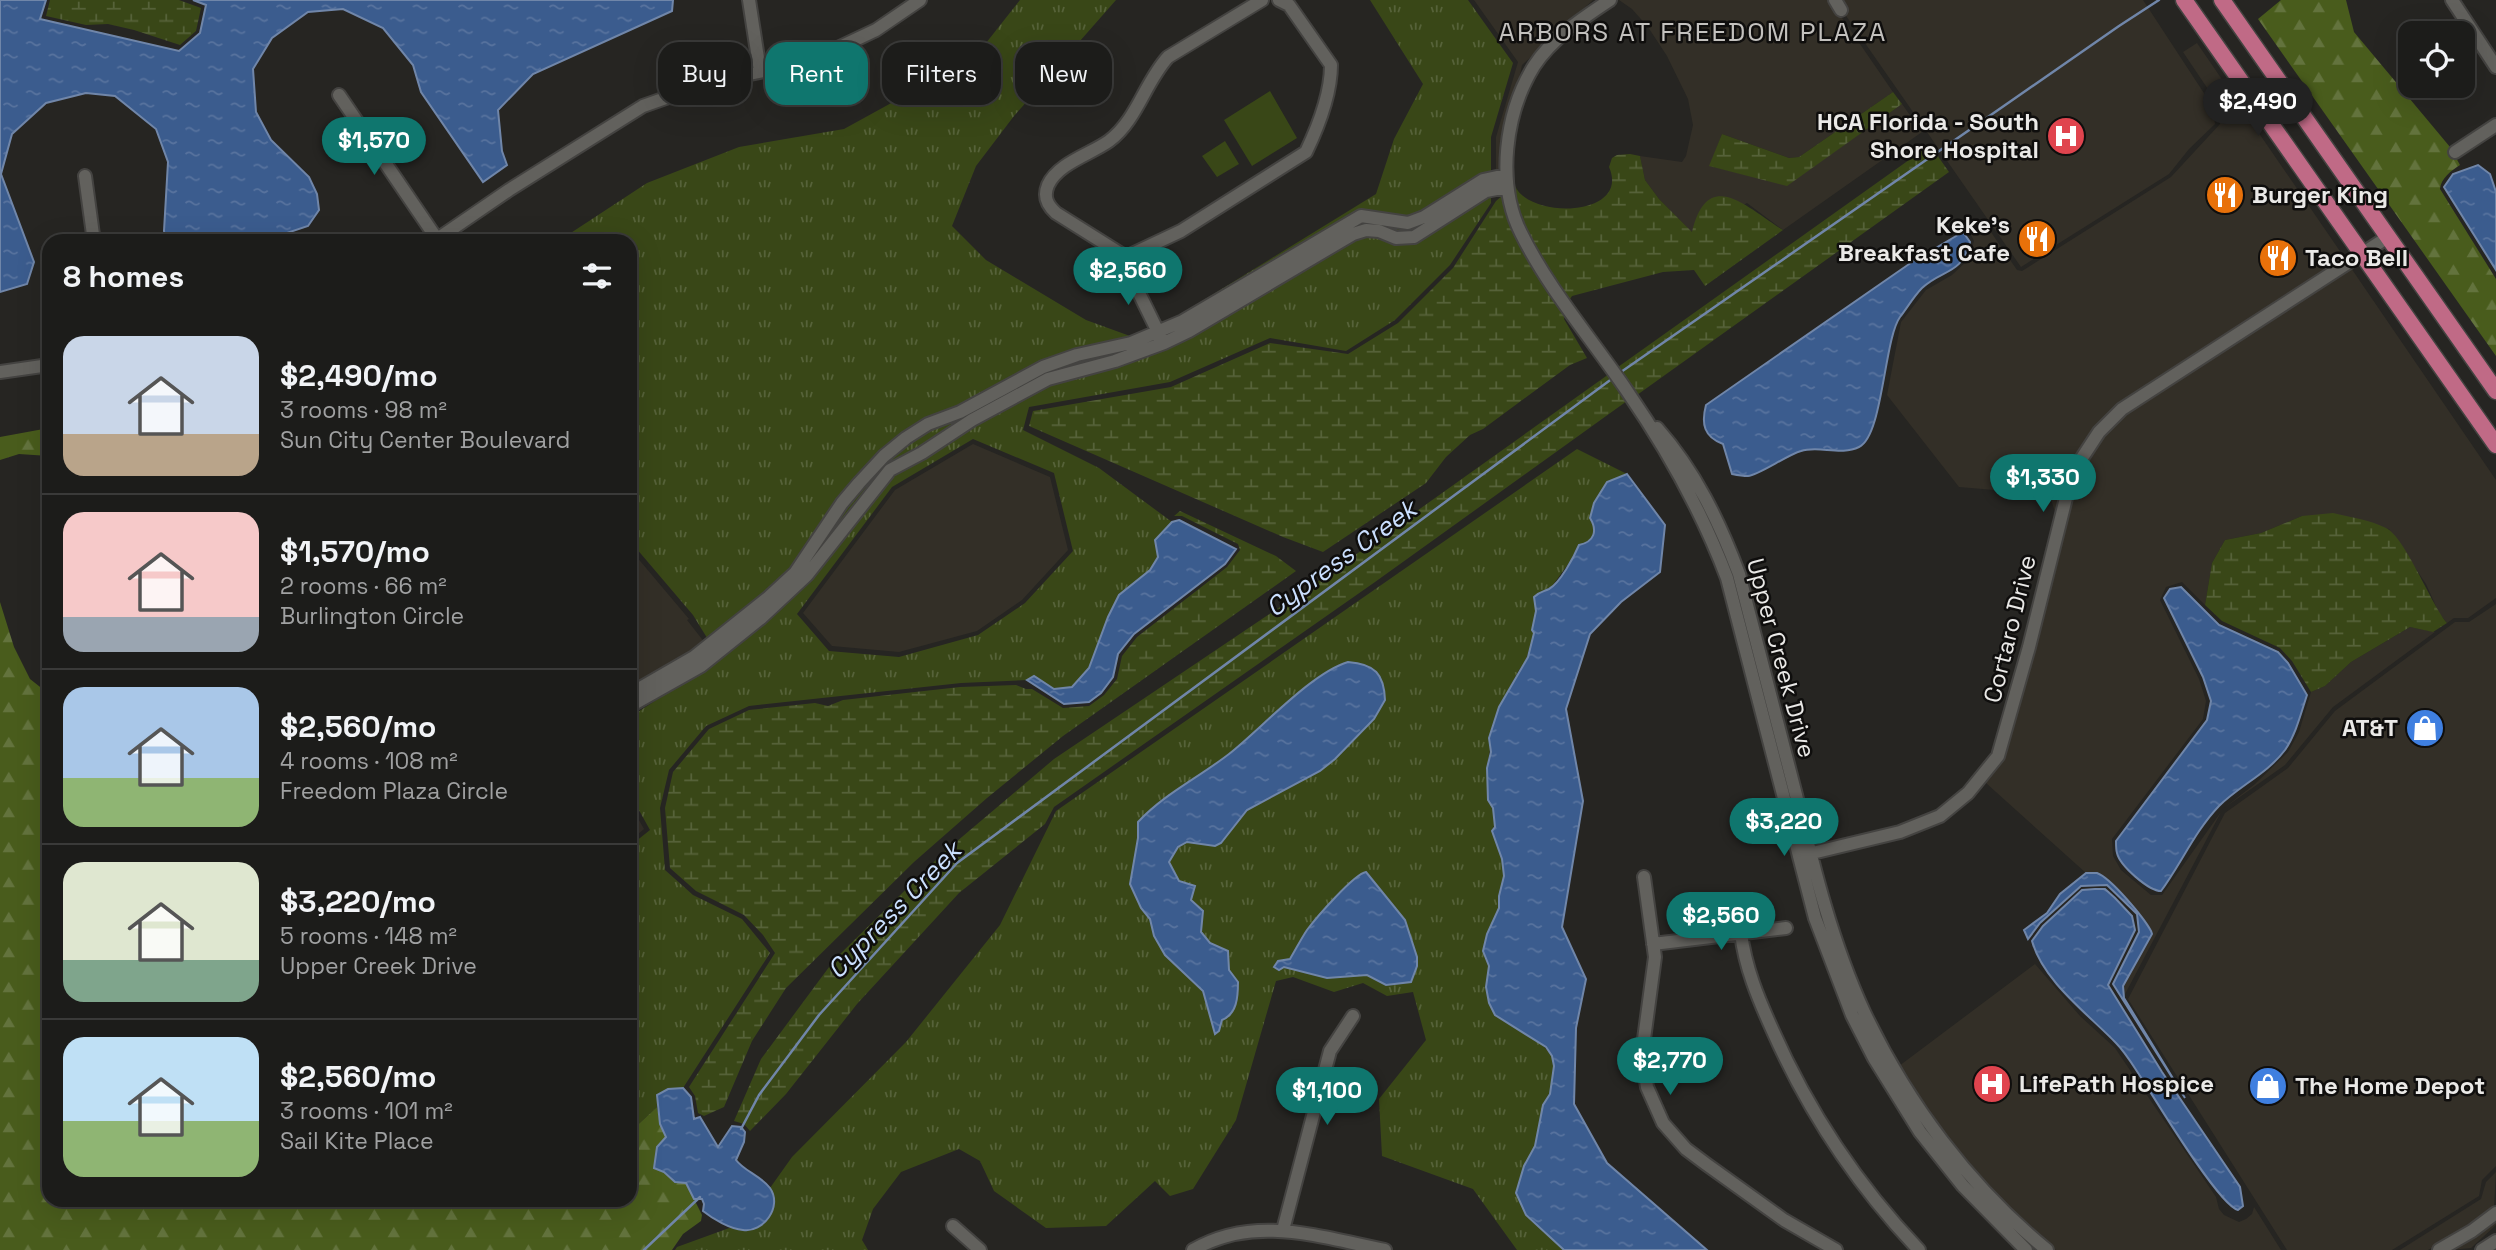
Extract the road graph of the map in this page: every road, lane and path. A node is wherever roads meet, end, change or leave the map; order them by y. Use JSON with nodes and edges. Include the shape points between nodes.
{"nodes":[{"id":1,"x":748,"y":0,"type":"edge"},
{"id":2,"x":920,"y":0,"type":"edge"},
{"id":3,"x":1262,"y":0,"type":"edge"},
{"id":4,"x":1279,"y":0,"type":"edge"},
{"id":5,"x":1609,"y":0,"type":"edge"},
{"id":6,"x":2184,"y":0,"type":"edge"},
{"id":7,"x":2222,"y":0,"type":"edge"},
{"id":8,"x":2452,"y":0,"type":"edge"},
{"id":9,"x":2496,"y":67,"type":"edge"},
{"id":10,"x":760,"y":71,"type":"junction"},
{"id":11,"x":339,"y":95,"type":"dead end"},
{"id":12,"x":2496,"y":125,"type":"edge"},
{"id":13,"x":2455,"y":152,"type":"dead end"},
{"id":14,"x":85,"y":176,"type":"dead end"},
{"id":15,"x":1507,"y":181,"type":"junction"},
{"id":16,"x":93,"y":234,"type":"edge"},
{"id":17,"x":431,"y":234,"type":"edge"},
{"id":18,"x":444,"y":234,"type":"edge"},
{"id":19,"x":2388,"y":237,"type":"junction"},
{"id":20,"x":2364,"y":254,"type":"junction"},
{"id":21,"x":1126,"y":257,"type":"junction"},
{"id":22,"x":1161,"y":337,"type":"junction"},
{"id":23,"x":42,"y":366,"type":"edge"},
{"id":24,"x":0,"y":372,"type":"edge"},
{"id":25,"x":2496,"y":391,"type":"edge"},
{"id":26,"x":2496,"y":444,"type":"edge"},
{"id":27,"x":637,"y":690,"type":"edge"},
{"id":28,"x":637,"y":702,"type":"edge"},
{"id":29,"x":1806,"y":855,"type":"junction"},
{"id":30,"x":1644,"y":877,"type":"dead end"},
{"id":31,"x":1786,"y":928,"type":"dead end"},
{"id":32,"x":1741,"y":933,"type":"junction"},
{"id":33,"x":1653,"y":944,"type":"junction"},
{"id":34,"x":1353,"y":1016,"type":"dead end"},
{"id":35,"x":2496,"y":1213,"type":"edge"},
{"id":36,"x":953,"y":1226,"type":"dead end"},
{"id":37,"x":1283,"y":1230,"type":"junction"},
{"id":38,"x":2496,"y":1241,"type":"edge"},
{"id":39,"x":980,"y":1250,"type":"edge"},
{"id":40,"x":1194,"y":1250,"type":"edge"},
{"id":41,"x":1385,"y":1250,"type":"edge"},
{"id":42,"x":1836,"y":1250,"type":"edge"},
{"id":43,"x":1919,"y":1250,"type":"edge"},
{"id":44,"x":2026,"y":1250,"type":"edge"},
{"id":45,"x":2047,"y":1250,"type":"edge"},
{"id":46,"x":2439,"y":1250,"type":"edge"},
{"id":47,"x":2482,"y":1250,"type":"edge"}],
"edges":[{"from":1,"to":10,"type":"street"},
{"from":2,"to":10,"type":"street","via":[[844,47]]},
{"from":3,"to":21,"type":"street","via":[[1168,57],[1110,140],[1049,182],[1045,194],[1056,213]]},
{"from":4,"to":21,"type":"street","via":[[1289,5],[1331,65],[1306,152],[1181,231]]},
{"from":5,"to":15,"type":"street","name":"Upper Creek Drive","via":[[1553,43],[1534,66],[1511,121]]},
{"from":6,"to":20,"type":"main road"},
{"from":7,"to":19,"type":"main road"},
{"from":8,"to":9,"type":"street"},
{"from":10,"to":18,"type":"street","via":[[711,82],[643,106]]},
{"from":11,"to":17,"type":"street"},
{"from":12,"to":13,"type":"street"},
{"from":14,"to":16,"type":"street"},
{"from":15,"to":22,"type":"street","via":[[1414,237],[1396,238],[1366,230],[1353,234],[1189,331]]},
{"from":15,"to":29,"type":"street","name":"Upper Creek Drive","via":[[1514,216],[1535,260],[1638,407],[1667,439],[1722,528],[1739,574]]},
{"from":19,"to":20,"type":"street","name":"Cortaro Drive"},
{"from":19,"to":25,"type":"main road"},
{"from":20,"to":26,"type":"main road"},
{"from":20,"to":29,"type":"street","name":"Cortaro Drive","via":[[2122,409],[2099,432],[2069,486],[1998,755],[1968,793],[1940,816],[1900,832]]},
{"from":21,"to":22,"type":"street"},
{"from":22,"to":27,"type":"street","via":[[1043,367],[906,438],[859,483],[795,572],[769,597],[694,657]]},
{"from":22,"to":28,"type":"street","via":[[1115,361],[1048,379],[890,470],[807,575],[761,618],[701,667]]},
{"from":23,"to":24,"type":"street"},
{"from":29,"to":44,"type":"street","name":"Upper Creek Drive","via":[[1815,918],[1874,1058],[1937,1155]]},
{"from":29,"to":45,"type":"street","name":"Upper Creek Drive","via":[[1846,968],[1887,1058],[1930,1125],[1972,1177]]},
{"from":30,"to":33,"type":"street"},
{"from":31,"to":32,"type":"street"},
{"from":32,"to":33,"type":"street"},
{"from":32,"to":43,"type":"street","via":[[1758,997],[1822,1127],[1888,1217]]},
{"from":33,"to":42,"type":"street","via":[[1642,1054],[1647,1087],[1663,1123],[1706,1164],[1784,1220]]},
{"from":34,"to":37,"type":"street","via":[[1330,1051]]},
{"from":35,"to":46,"type":"street"},
{"from":36,"to":39,"type":"street"},
{"from":37,"to":40,"type":"street","via":[[1238,1232]]},
{"from":37,"to":41,"type":"street"},
{"from":38,"to":47,"type":"street"}]}
